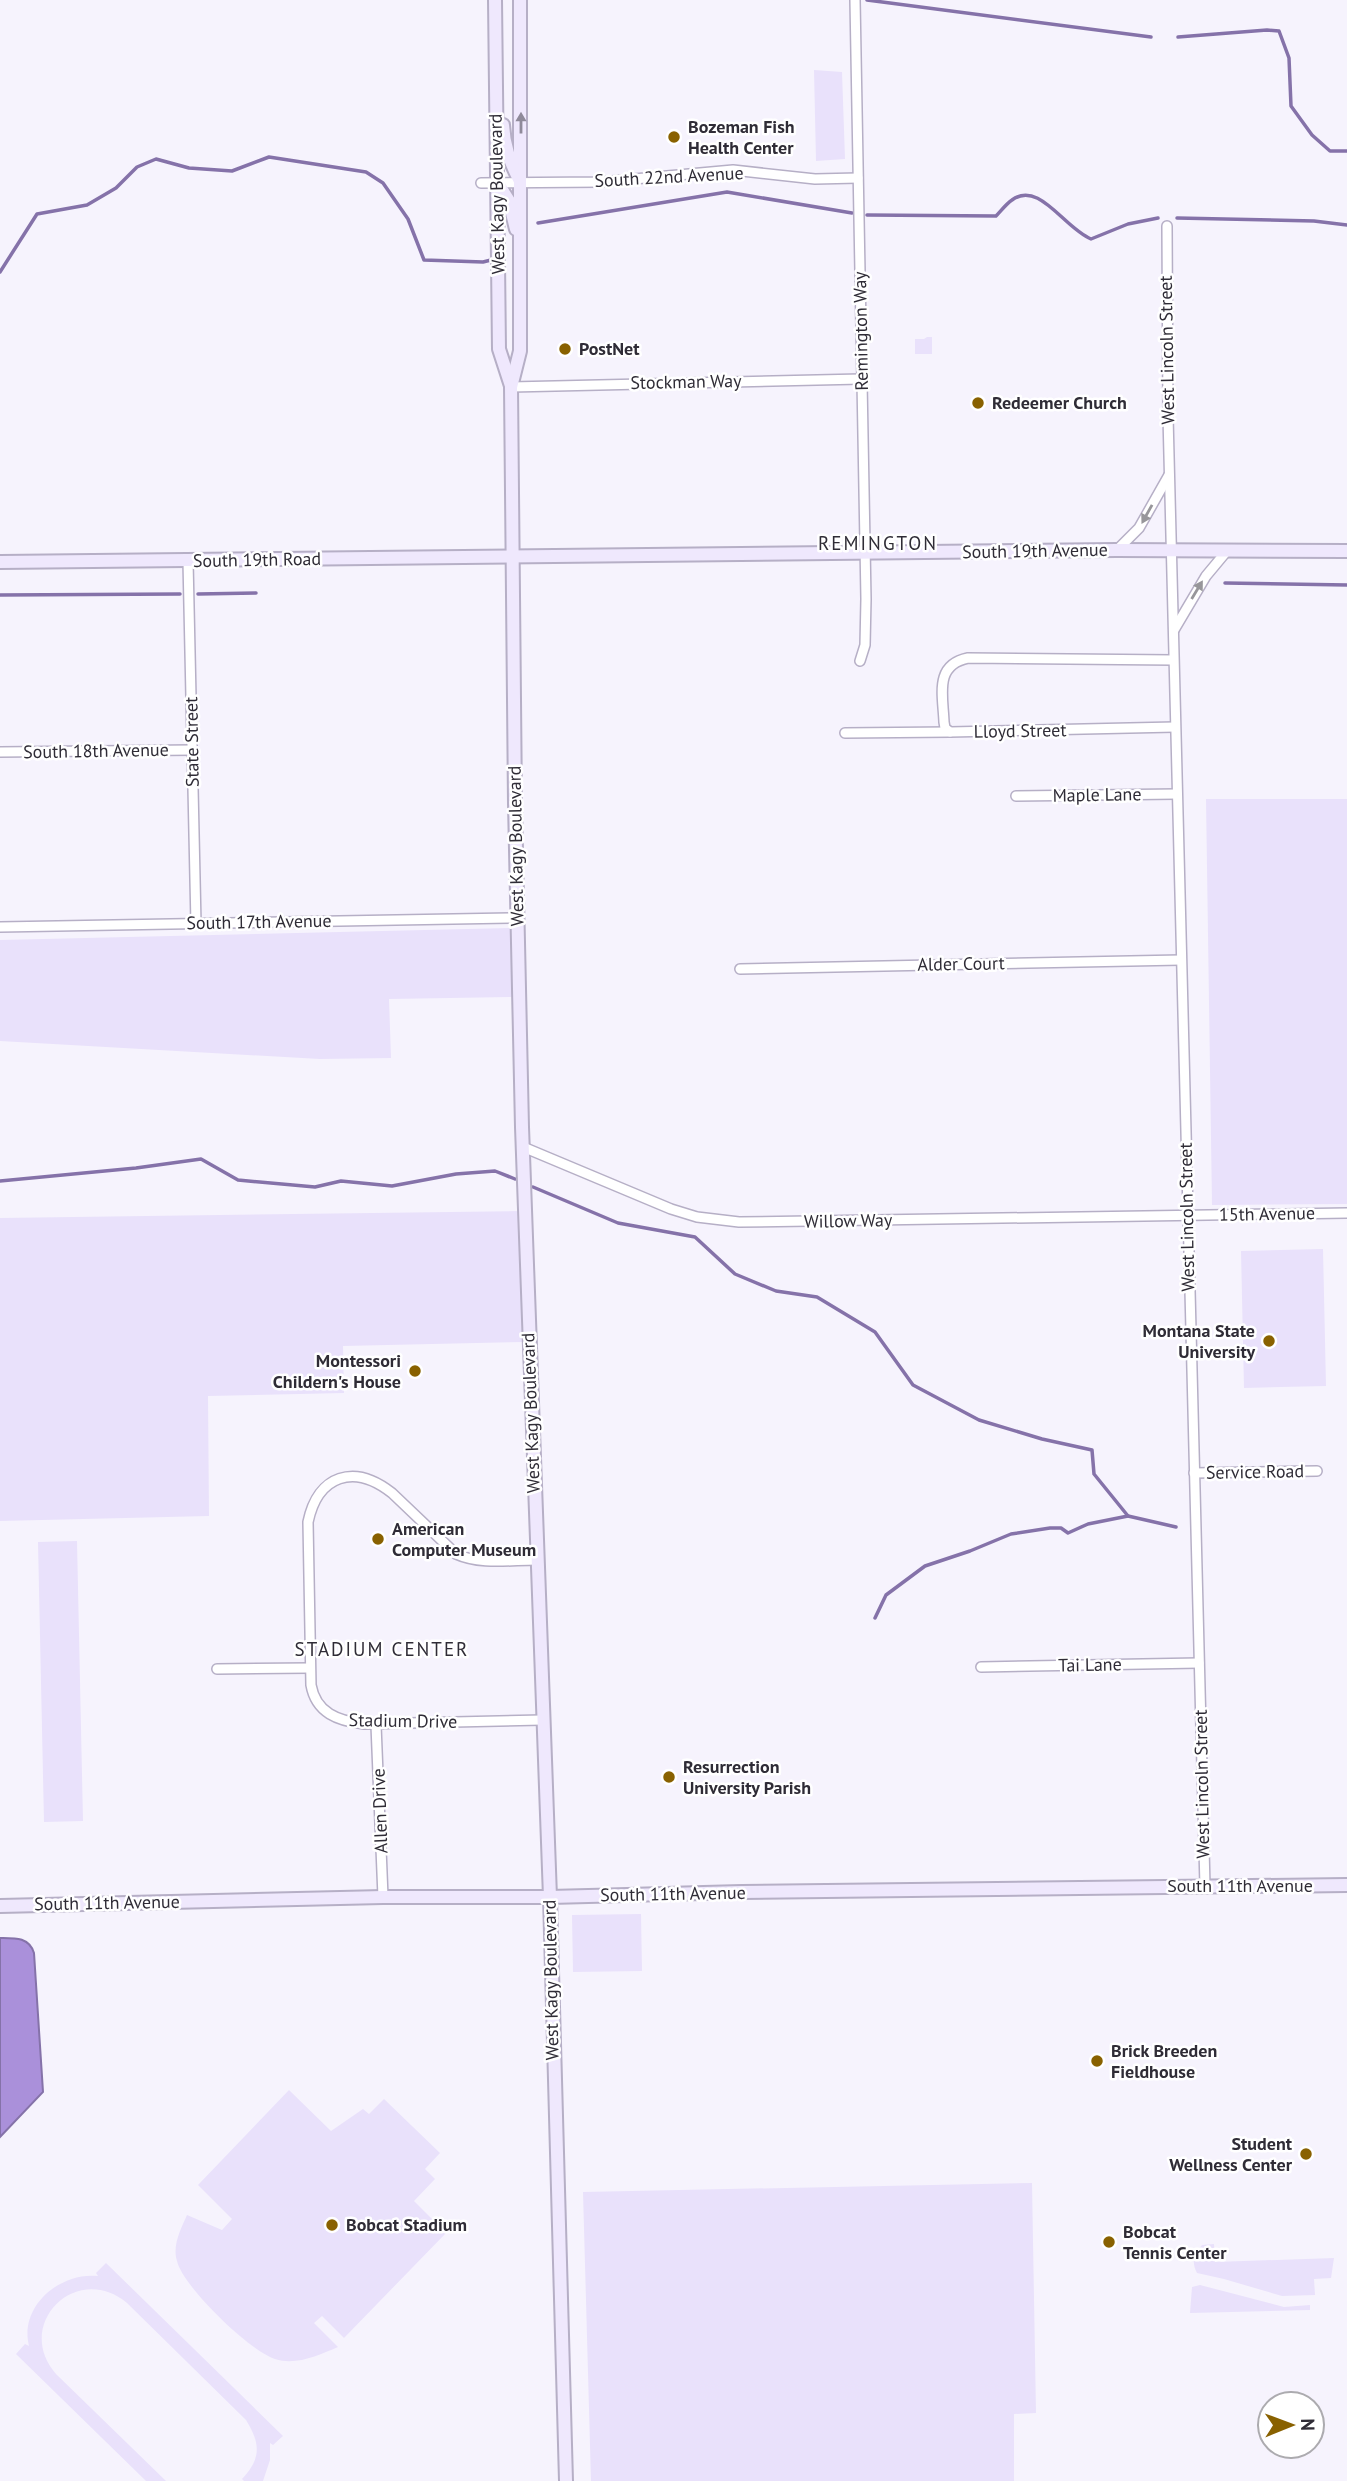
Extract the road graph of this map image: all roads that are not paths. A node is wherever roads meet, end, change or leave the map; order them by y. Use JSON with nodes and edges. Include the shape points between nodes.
{"nodes":[{"id":1,"x":495,"y":0,"type":"edge"},
{"id":2,"x":513,"y":0,"type":"edge"},
{"id":3,"x":520,"y":0,"type":"edge"},
{"id":4,"x":855,"y":0,"type":"edge"},
{"id":5,"x":495,"y":45,"type":"junction"},
{"id":6,"x":520,"y":75,"type":"junction"},
{"id":7,"x":858,"y":178,"type":"junction"},
{"id":8,"x":497,"y":182,"type":"junction"},
{"id":9,"x":481,"y":183,"type":"dead end"},
{"id":10,"x":521,"y":183,"type":"junction"},
{"id":11,"x":1167,"y":226,"type":"dead end"},
{"id":12,"x":521,"y":309,"type":"junction"},
{"id":13,"x":861,"y":379,"type":"junction"},
{"id":14,"x":511,"y":387,"type":"junction"},
{"id":15,"x":1170,"y":473,"type":"junction"},
{"id":16,"x":1117,"y":550,"type":"junction"},
{"id":17,"x":1171,"y":550,"type":"junction"},
{"id":18,"x":1347,"y":551,"type":"edge"},
{"id":19,"x":1226,"y":552,"type":"junction"},
{"id":20,"x":865,"y":553,"type":"junction"},
{"id":21,"x":513,"y":556,"type":"junction"},
{"id":22,"x":188,"y":561,"type":"junction"},
{"id":23,"x":0,"y":562,"type":"edge"},
{"id":24,"x":1173,"y":632,"type":"junction"},
{"id":25,"x":1173,"y":660,"type":"junction"},
{"id":26,"x":860,"y":661,"type":"dead end"},
{"id":27,"x":1175,"y":727,"type":"junction"},
{"id":28,"x":950,"y":732,"type":"junction"},
{"id":29,"x":845,"y":733,"type":"dead end"},
{"id":30,"x":192,"y":750,"type":"junction"},
{"id":31,"x":0,"y":752,"type":"edge"},
{"id":32,"x":1177,"y":794,"type":"junction"},
{"id":33,"x":1016,"y":796,"type":"dead end"},
{"id":34,"x":517,"y":918,"type":"junction"},
{"id":35,"x":197,"y":924,"type":"junction"},
{"id":36,"x":0,"y":927,"type":"edge"},
{"id":37,"x":1181,"y":960,"type":"junction"},
{"id":38,"x":740,"y":968,"type":"dead end"},
{"id":39,"x":523,"y":1147,"type":"junction"},
{"id":40,"x":1347,"y":1213,"type":"edge"},
{"id":41,"x":1188,"y":1215,"type":"junction"},
{"id":42,"x":1317,"y":1471,"type":"dead end"},
{"id":43,"x":1194,"y":1473,"type":"junction"},
{"id":44,"x":536,"y":1560,"type":"junction"},
{"id":45,"x":1199,"y":1663,"type":"junction"},
{"id":46,"x":981,"y":1667,"type":"dead end"},
{"id":47,"x":310,"y":1668,"type":"junction"},
{"id":48,"x":217,"y":1669,"type":"dead end"},
{"id":49,"x":542,"y":1720,"type":"junction"},
{"id":50,"x":376,"y":1724,"type":"junction"},
{"id":51,"x":1347,"y":1885,"type":"edge"},
{"id":52,"x":1205,"y":1887,"type":"junction"},
{"id":53,"x":383,"y":1897,"type":"junction"},
{"id":54,"x":550,"y":1897,"type":"junction"},
{"id":55,"x":0,"y":1906,"type":"edge"},
{"id":56,"x":566,"y":2481,"type":"edge"}],
"edges":[{"from":1,"to":5,"type":"main road","name":"West Kagy Boulevard"},
{"from":2,"to":6,"type":"main road"},
{"from":3,"to":6,"type":"main road","name":"West Kagy Boulevard"},
{"from":4,"to":7,"type":"street","name":"Remington Way"},
{"from":5,"to":8,"type":"main road","name":"West Kagy Boulevard"},
{"from":5,"to":10,"type":"main road","via":[[502,77],[503,137]]},
{"from":10,"to":6,"type":"main road","name":"West Kagy Boulevard","one_way":true},
{"from":7,"to":10,"type":"street","name":"South 22nd Avenue","via":[[733,170],[601,182]]},
{"from":7,"to":13,"type":"street","name":"Remington Way"},
{"from":8,"to":9,"type":"street","name":"South 22nd Avenue"},
{"from":8,"to":10,"type":"street","name":"South 22nd Avenue"},
{"from":8,"to":12,"type":"main road","via":[[509,201],[517,231]]},
{"from":8,"to":14,"type":"main road","name":"West Kagy Boulevard","via":[[499,349]]},
{"from":10,"to":12,"type":"main road","name":"West Kagy Boulevard"},
{"from":11,"to":15,"type":"street","name":"West Lincoln Street"},
{"from":12,"to":14,"type":"main road","name":"West Kagy Boulevard","via":[[520,351]]},
{"from":13,"to":14,"type":"street","name":"Stockman Way"},
{"from":13,"to":20,"type":"street","name":"Remington Way"},
{"from":14,"to":21,"type":"main road","name":"West Kagy Boulevard"},
{"from":15,"to":16,"type":"street","one_way":true,"via":[[1139,528]]},
{"from":15,"to":17,"type":"street","name":"West Lincoln Street"},
{"from":16,"to":17,"type":"main road","name":"South 19th Avenue"},
{"from":16,"to":20,"type":"main road","name":"South 19th Avenue"},
{"from":17,"to":19,"type":"main road","name":"South 19th Avenue"},
{"from":17,"to":24,"type":"street","name":"West Lincoln Street"},
{"from":18,"to":19,"type":"main road","name":"South 19th Avenue"},
{"from":24,"to":19,"type":"street","one_way":true},
{"from":20,"to":21,"type":"main road","name":"South 19th Avenue"},
{"from":20,"to":26,"type":"street","name":"Remington Way","via":[[865,645]]},
{"from":21,"to":22,"type":"main road","name":"South 19th Road"},
{"from":21,"to":34,"type":"main road","name":"West Kagy Boulevard"},
{"from":22,"to":23,"type":"main road","name":"South 19th Road"},
{"from":22,"to":30,"type":"street","name":"State Street"},
{"from":24,"to":25,"type":"street","name":"West Lincoln Street"},
{"from":25,"to":27,"type":"street","name":"West Lincoln Street"},
{"from":25,"to":28,"type":"street","name":"Lloyd Street","via":[[958,660],[942,682],[944,722]]},
{"from":27,"to":28,"type":"street","name":"Lloyd Street"},
{"from":27,"to":32,"type":"street","name":"West Lincoln Street"},
{"from":28,"to":29,"type":"street"},
{"from":30,"to":31,"type":"street","name":"South 18th Avenue"},
{"from":30,"to":35,"type":"street","name":"State Street"},
{"from":32,"to":33,"type":"street","name":"Maple Lane"},
{"from":32,"to":37,"type":"street","name":"West Lincoln Street"},
{"from":34,"to":35,"type":"street","name":"South 17th Avenue"},
{"from":34,"to":39,"type":"main road","name":"West Kagy Boulevard"},
{"from":35,"to":36,"type":"street","name":"South 17th Avenue"},
{"from":37,"to":38,"type":"street","name":"Alder Court"},
{"from":37,"to":41,"type":"street","name":"West Lincoln Street"},
{"from":39,"to":41,"type":"street","name":"Willow Way","via":[[671,1209],[716,1220]]},
{"from":39,"to":44,"type":"main road","name":"West Kagy Boulevard"},
{"from":40,"to":41,"type":"street","name":"15th Avenue"},
{"from":41,"to":43,"type":"street","name":"West Lincoln Street"},
{"from":42,"to":43,"type":"street","name":"Service Road"},
{"from":43,"to":45,"type":"street","name":"West Lincoln Street"},
{"from":44,"to":47,"type":"street","name":"Stadium Drive","via":[[467,1559],[447,1547],[383,1486],[363,1477],[340,1478],[314,1499],[308,1522]]},
{"from":44,"to":49,"type":"main road","name":"West Kagy Boulevard"},
{"from":45,"to":46,"type":"street","name":"Tai Lane"},
{"from":45,"to":52,"type":"street","name":"West Lincoln Street"},
{"from":47,"to":48,"type":"street"},
{"from":47,"to":50,"type":"street","name":"Stadium Drive","via":[[312,1692],[326,1712],[344,1722]]},
{"from":49,"to":50,"type":"street","name":"Stadium Drive"},
{"from":49,"to":54,"type":"main road","name":"West Kagy Boulevard"},
{"from":50,"to":53,"type":"street","name":"Allen Drive"},
{"from":51,"to":52,"type":"main road","name":"South 11th Avenue"},
{"from":52,"to":54,"type":"main road","name":"South 11th Avenue"},
{"from":53,"to":54,"type":"main road","name":"South 11th Avenue"},
{"from":53,"to":55,"type":"main road","name":"South 11th Avenue"},
{"from":54,"to":56,"type":"main road","name":"West Kagy Boulevard"}]}
